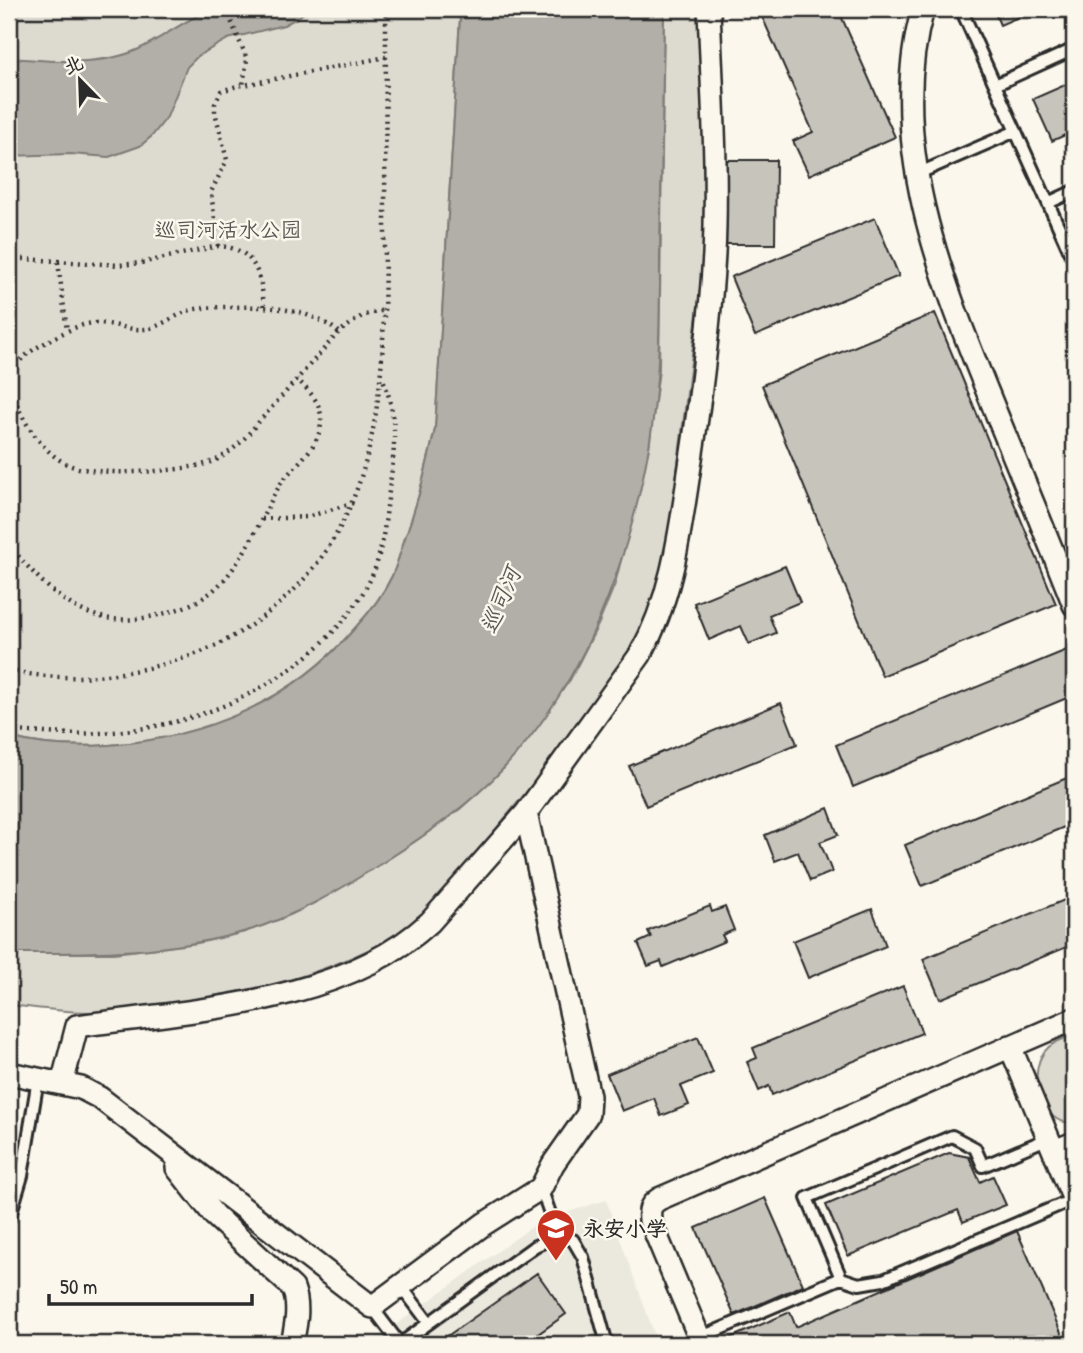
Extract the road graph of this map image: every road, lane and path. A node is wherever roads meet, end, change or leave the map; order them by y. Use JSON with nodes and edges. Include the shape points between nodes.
{"nodes":[{"id":1,"x":226,"y":9,"type":"edge"},
{"id":2,"x":386,"y":9,"type":"edge"},
{"id":3,"x":709,"y":9,"type":"edge"},
{"id":4,"x":923,"y":9,"type":"edge"},
{"id":5,"x":961,"y":9,"type":"edge"},
{"id":6,"x":1074,"y":50,"type":"edge"},
{"id":7,"x":386,"y":57,"type":"junction"},
{"id":8,"x":243,"y":85,"type":"junction"},
{"id":9,"x":995,"y":85,"type":"junction"},
{"id":10,"x":1016,"y":131,"type":"junction"},
{"id":11,"x":917,"y":174,"type":"junction"},
{"id":12,"x":1074,"y":191,"type":"edge"},
{"id":13,"x":1048,"y":203,"type":"junction"},
{"id":14,"x":218,"y":246,"type":"junction"},
{"id":15,"x":9,"y":258,"type":"edge"},
{"id":16,"x":1074,"y":261,"type":"edge"},
{"id":17,"x":58,"y":262,"type":"junction"},
{"id":18,"x":264,"y":306,"type":"junction"},
{"id":19,"x":384,"y":310,"type":"junction"},
{"id":20,"x":67,"y":331,"type":"junction"},
{"id":21,"x":339,"y":332,"type":"junction"},
{"id":22,"x":11,"y":371,"type":"edge"},
{"id":23,"x":381,"y":375,"type":"junction"},
{"id":24,"x":297,"y":379,"type":"junction"},
{"id":25,"x":11,"y":400,"type":"edge"},
{"id":26,"x":353,"y":503,"type":"junction"},
{"id":27,"x":262,"y":519,"type":"junction"},
{"id":28,"x":9,"y":545,"type":"edge"},
{"id":29,"x":1074,"y":605,"type":"edge"},
{"id":30,"x":9,"y":670,"type":"edge"},
{"id":31,"x":9,"y":730,"type":"edge"},
{"id":32,"x":526,"y":813,"type":"junction"},
{"id":33,"x":1074,"y":1019,"type":"edge"},
{"id":34,"x":1010,"y":1046,"type":"junction"},
{"id":35,"x":9,"y":1073,"type":"edge"},
{"id":36,"x":38,"y":1079,"type":"junction"},
{"id":37,"x":62,"y":1084,"type":"junction"},
{"id":38,"x":156,"y":1141,"type":"junction"},
{"id":39,"x":1074,"y":1143,"type":"edge"},
{"id":40,"x":1051,"y":1145,"type":"junction"},
{"id":41,"x":541,"y":1188,"type":"junction"},
{"id":42,"x":1074,"y":1200,"type":"edge"},
{"id":43,"x":9,"y":1219,"type":"edge"},
{"id":44,"x":558,"y":1236,"type":"junction"},
{"id":45,"x":841,"y":1278,"type":"junction"},
{"id":46,"x":401,"y":1286,"type":"junction"},
{"id":47,"x":372,"y":1307,"type":"junction"},
{"id":48,"x":429,"y":1323,"type":"junction"},
{"id":49,"x":701,"y":1341,"type":"edge"},
{"id":50,"x":292,"y":1344,"type":"edge"},
{"id":51,"x":400,"y":1344,"type":"edge"},
{"id":52,"x":607,"y":1344,"type":"edge"}],
"edges":[{"from":1,"to":8,"type":"path","via":[[247,59]]},
{"from":2,"to":7,"type":"path"},
{"from":3,"to":32,"type":"street","via":[[714,252],[705,363],[678,550],[660,615],[640,655]]},
{"from":4,"to":11,"type":"street","via":[[911,98]]},
{"from":5,"to":9,"type":"lane"},
{"from":6,"to":9,"type":"lane"},
{"from":7,"to":8,"type":"path"},
{"from":7,"to":19,"type":"path"},
{"from":8,"to":14,"type":"path","via":[[221,91],[215,104],[227,160],[211,192]]},
{"from":9,"to":10,"type":"lane"},
{"from":10,"to":11,"type":"lane"},
{"from":10,"to":13,"type":"lane"},
{"from":11,"to":29,"type":"street","via":[[957,317]]},
{"from":12,"to":13,"type":"lane"},
{"from":13,"to":16,"type":"lane"},
{"from":14,"to":17,"type":"path","via":[[119,265]]},
{"from":14,"to":18,"type":"path","via":[[235,248],[249,258],[260,277]]},
{"from":15,"to":17,"type":"path"},
{"from":17,"to":20,"type":"path"},
{"from":18,"to":20,"type":"path","via":[[193,310],[152,328],[94,323]]},
{"from":18,"to":21,"type":"path","via":[[303,312]]},
{"from":19,"to":21,"type":"path","via":[[362,316]]},
{"from":19,"to":23,"type":"path"},
{"from":20,"to":22,"type":"path","via":[[35,349]]},
{"from":21,"to":24,"type":"path"},
{"from":22,"to":25,"type":"path"},
{"from":23,"to":26,"type":"path","via":[[370,448]]},
{"from":23,"to":31,"type":"path","via":[[391,400],[395,433],[377,559],[354,607],[313,652],[260,689],[195,718],[119,732]]},
{"from":24,"to":25,"type":"path","via":[[228,454],[180,468],[88,471],[69,466],[45,449]]},
{"from":24,"to":27,"type":"path","via":[[320,408],[321,425]]},
{"from":26,"to":27,"type":"path","via":[[307,517]]},
{"from":26,"to":30,"type":"path","via":[[338,534],[286,599],[242,633],[218,645],[138,671],[81,677]]},
{"from":27,"to":28,"type":"path","via":[[238,561],[202,600],[179,610],[126,621],[78,610],[32,573]]},
{"from":32,"to":37,"type":"street","via":[[430,922],[397,949],[357,970],[289,992],[77,1026]]},
{"from":32,"to":41,"type":"street","via":[[590,1104]]},
{"from":33,"to":34,"type":"street"},
{"from":34,"to":40,"type":"street"},
{"from":34,"to":49,"type":"street","via":[[651,1204],[650,1220]]},
{"from":35,"to":36,"type":"street"},
{"from":36,"to":37,"type":"street"},
{"from":36,"to":43,"type":"lane","via":[[22,1176]]},
{"from":37,"to":38,"type":"street","via":[[100,1098]]},
{"from":38,"to":47,"type":"street"},
{"from":38,"to":50,"type":"street","via":[[214,1215],[293,1288],[297,1311]]},
{"from":39,"to":40,"type":"street"},
{"from":40,"to":42,"type":"street"},
{"from":40,"to":45,"type":"lane","via":[[983,1166],[975,1148],[952,1136],[807,1198]]},
{"from":41,"to":44,"type":"lane"},
{"from":41,"to":46,"type":"street"},
{"from":42,"to":45,"type":"lane","via":[[883,1280],[859,1283]]},
{"from":44,"to":48,"type":"lane","via":[[535,1246]]},
{"from":44,"to":52,"type":"lane","via":[[573,1240],[583,1256]]},
{"from":45,"to":49,"type":"lane"},
{"from":46,"to":47,"type":"street"},
{"from":46,"to":48,"type":"lane"},
{"from":47,"to":51,"type":"lane"},
{"from":48,"to":51,"type":"lane"}]}
